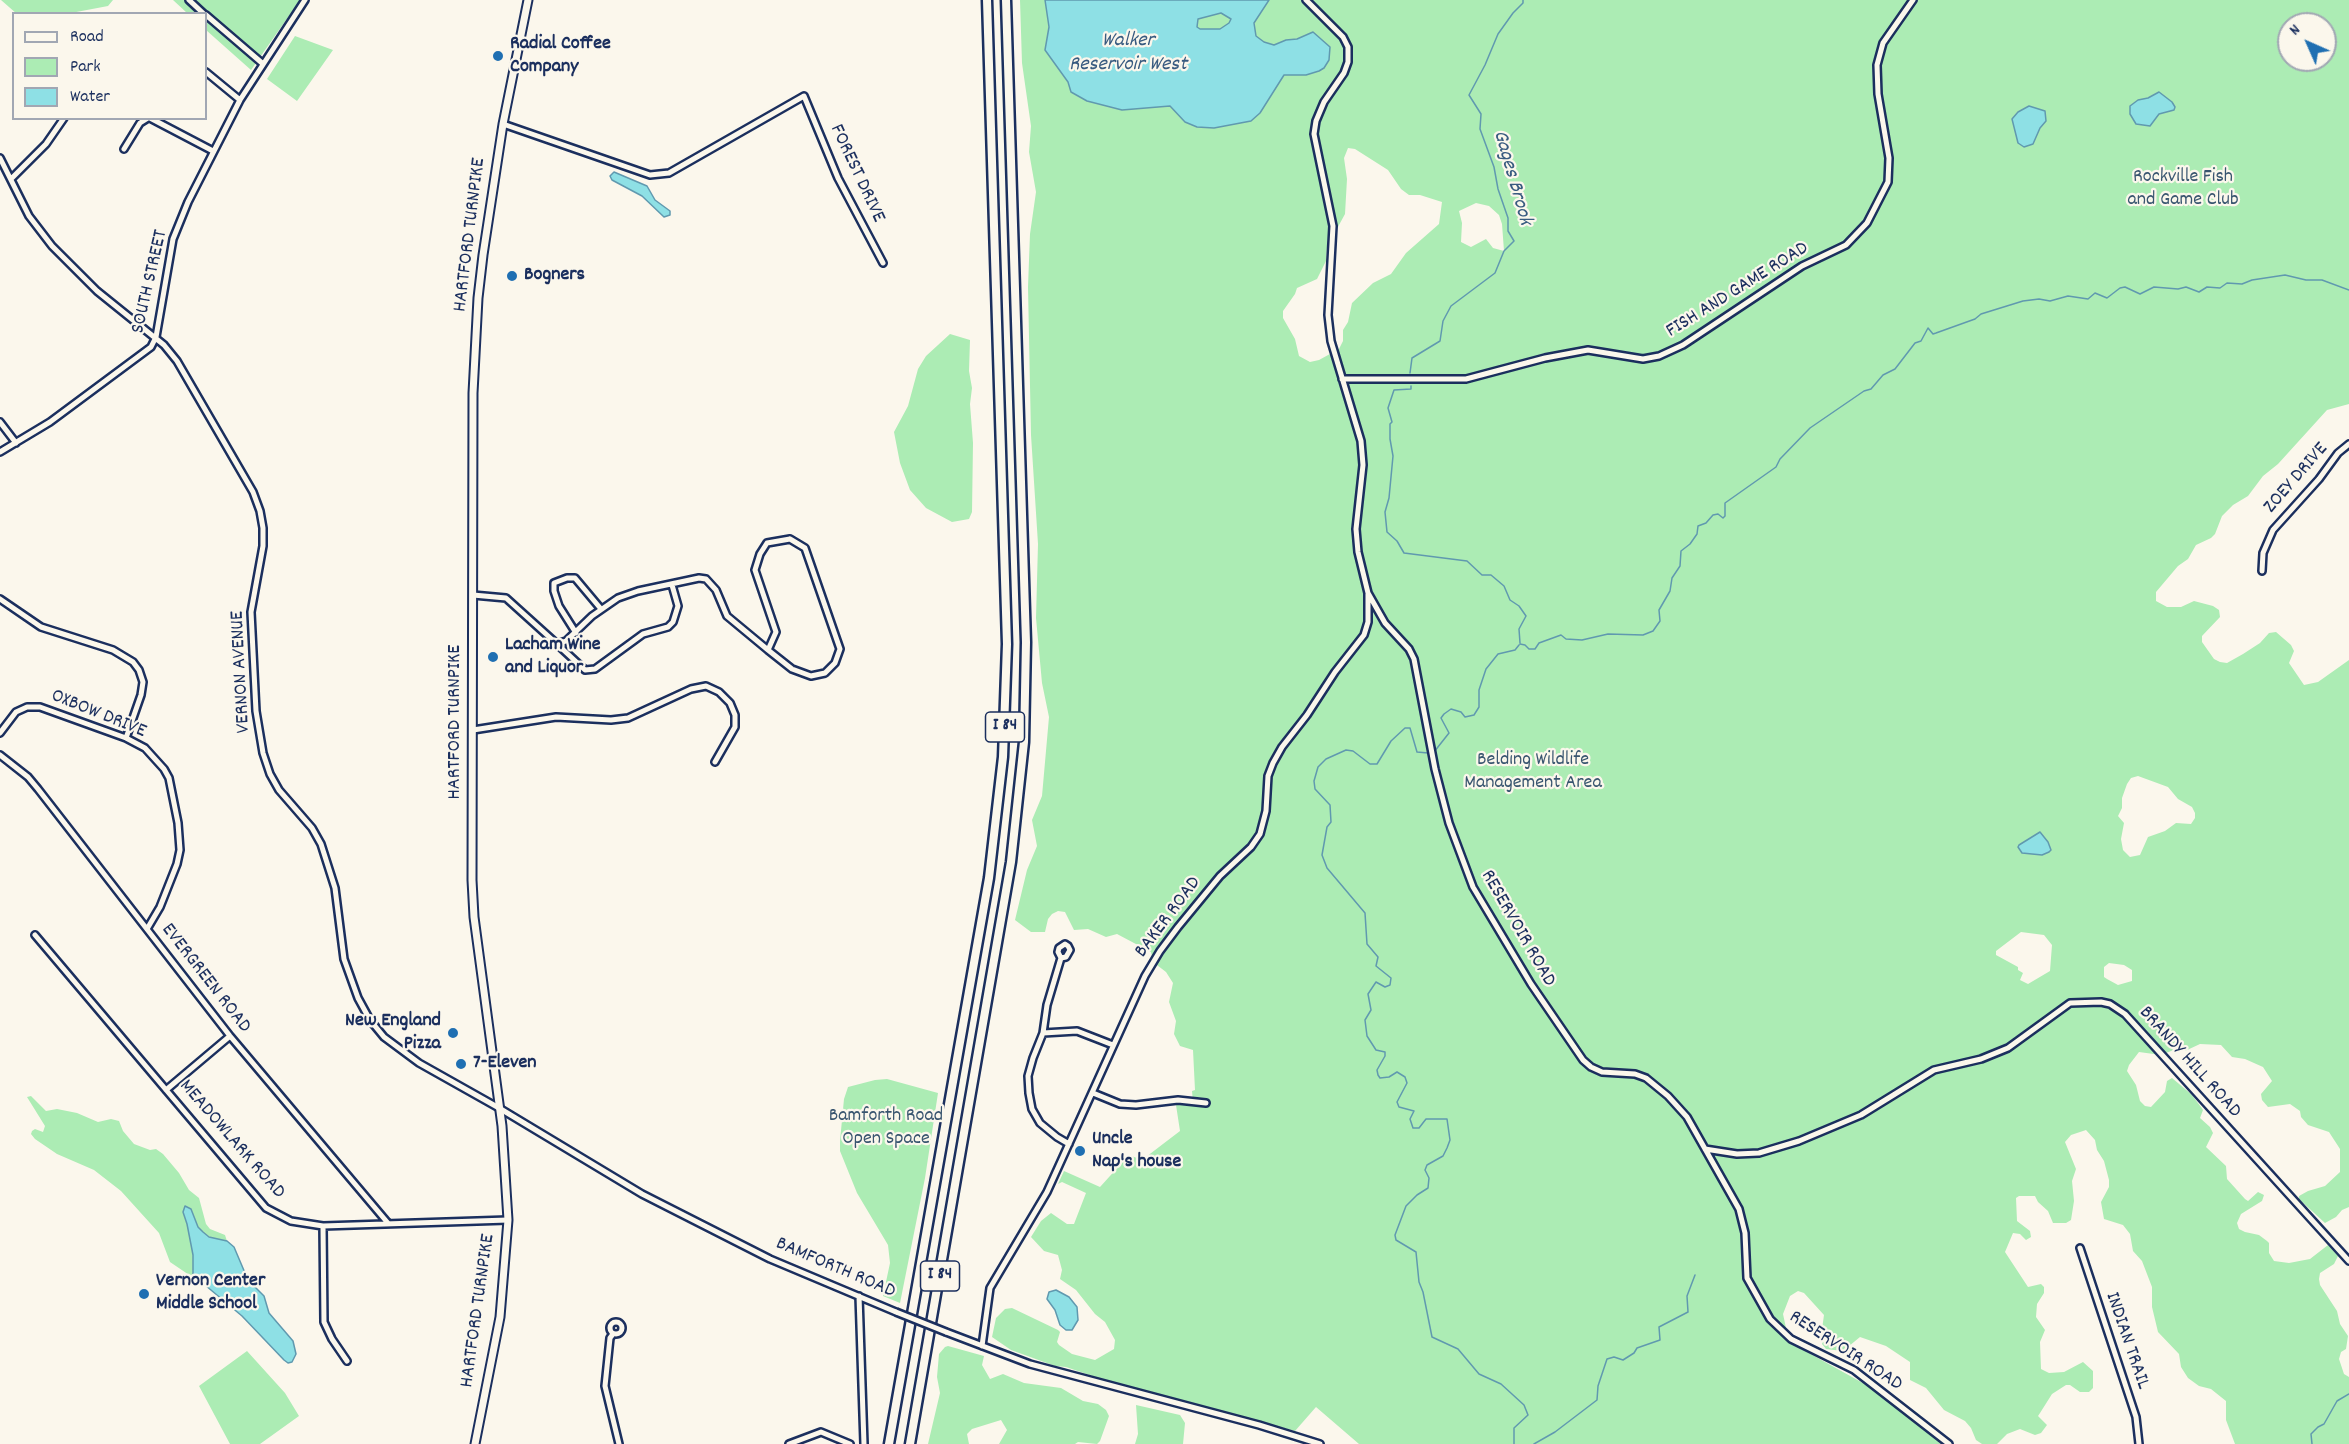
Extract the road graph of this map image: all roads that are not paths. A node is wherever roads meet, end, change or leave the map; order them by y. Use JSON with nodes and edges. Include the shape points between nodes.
{"nodes":[{"id":1,"x":189,"y":0,"type":"edge"},
{"id":2,"x":305,"y":0,"type":"edge"},
{"id":3,"x":528,"y":0,"type":"edge"},
{"id":4,"x":987,"y":0,"type":"edge"},
{"id":5,"x":1006,"y":0,"type":"edge"},
{"id":6,"x":1306,"y":0,"type":"edge"},
{"id":7,"x":1913,"y":0,"type":"edge"},
{"id":8,"x":203,"y":12,"type":"edge"},
{"id":9,"x":207,"y":16,"type":"edge"},
{"id":10,"x":262,"y":63,"type":"junction"},
{"id":11,"x":207,"y":73,"type":"edge"},
{"id":12,"x":240,"y":100,"type":"junction"},
{"id":13,"x":63,"y":120,"type":"edge"},
{"id":14,"x":145,"y":120,"type":"edge"},
{"id":15,"x":153,"y":120,"type":"edge"},
{"id":16,"x":503,"y":124,"type":"junction"},
{"id":17,"x":124,"y":149,"type":"dead end"},
{"id":18,"x":213,"y":151,"type":"junction"},
{"id":19,"x":0,"y":158,"type":"edge"},
{"id":20,"x":11,"y":179,"type":"junction"},
{"id":21,"x":883,"y":263,"type":"dead end"},
{"id":22,"x":156,"y":337,"type":"junction"},
{"id":23,"x":1342,"y":379,"type":"junction"},
{"id":24,"x":0,"y":422,"type":"edge"},
{"id":25,"x":16,"y":443,"type":"junction"},
{"id":26,"x":2349,"y":444,"type":"edge"},
{"id":27,"x":0,"y":452,"type":"edge"},
{"id":28,"x":2262,"y":571,"type":"dead end"},
{"id":29,"x":672,"y":585,"type":"junction"},
{"id":30,"x":1368,"y":593,"type":"junction"},
{"id":31,"x":473,"y":595,"type":"junction"},
{"id":32,"x":0,"y":599,"type":"edge"},
{"id":33,"x":601,"y":609,"type":"junction"},
{"id":34,"x":576,"y":633,"type":"junction"},
{"id":35,"x":557,"y":645,"type":"junction"},
{"id":36,"x":768,"y":650,"type":"junction"},
{"id":37,"x":473,"y":730,"type":"junction"},
{"id":38,"x":0,"y":733,"type":"edge"},
{"id":39,"x":126,"y":738,"type":"junction"},
{"id":40,"x":0,"y":755,"type":"edge"},
{"id":41,"x":715,"y":762,"type":"dead end"},
{"id":42,"x":147,"y":929,"type":"junction"},
{"id":43,"x":35,"y":935,"type":"dead end"},
{"id":44,"x":1061,"y":958,"type":"dead end"},
{"id":45,"x":1043,"y":1033,"type":"junction"},
{"id":46,"x":230,"y":1036,"type":"junction"},
{"id":47,"x":1113,"y":1045,"type":"junction"},
{"id":48,"x":166,"y":1090,"type":"junction"},
{"id":49,"x":1093,"y":1093,"type":"junction"},
{"id":50,"x":1206,"y":1103,"type":"dead end"},
{"id":51,"x":499,"y":1108,"type":"junction"},
{"id":52,"x":1069,"y":1144,"type":"junction"},
{"id":53,"x":1705,"y":1149,"type":"junction"},
{"id":54,"x":508,"y":1220,"type":"junction"},
{"id":55,"x":387,"y":1222,"type":"junction"},
{"id":56,"x":323,"y":1226,"type":"junction"},
{"id":57,"x":2080,"y":1248,"type":"dead end"},
{"id":58,"x":2349,"y":1261,"type":"edge"},
{"id":59,"x":859,"y":1296,"type":"junction"},
{"id":60,"x":613,"y":1334,"type":"dead end"},
{"id":61,"x":982,"y":1346,"type":"junction"},
{"id":62,"x":347,"y":1361,"type":"dead end"},
{"id":63,"x":475,"y":1444,"type":"edge"},
{"id":64,"x":619,"y":1444,"type":"edge"},
{"id":65,"x":789,"y":1444,"type":"edge"},
{"id":66,"x":850,"y":1444,"type":"edge"},
{"id":67,"x":864,"y":1444,"type":"edge"},
{"id":68,"x":889,"y":1444,"type":"edge"},
{"id":69,"x":910,"y":1444,"type":"edge"},
{"id":70,"x":1320,"y":1444,"type":"edge"},
{"id":71,"x":1950,"y":1444,"type":"edge"},
{"id":72,"x":2139,"y":1444,"type":"edge"}],
"edges":[{"from":1,"to":8,"type":"street"},
{"from":2,"to":10,"type":"street","name":"SOUTH STREET"},
{"from":3,"to":16,"type":"main road","name":"HARTFORD TURNPIKE"},
{"from":4,"to":68,"type":"highway","number":"I 84","via":[[1007,644],[1003,757],[992,858]]},
{"from":5,"to":69,"type":"highway","number":"I 84","via":[[1026,642],[1023,748],[1011,862]]},
{"from":6,"to":23,"type":"street","name":"RESERVOIR ROAD","via":[[1348,47],[1344,74],[1324,102],[1314,134],[1334,226],[1328,315]]},
{"from":7,"to":23,"type":"street","name":"FISH AND GAME ROAD","via":[[1883,43],[1877,65],[1889,158],[1888,182],[1867,223],[1846,245],[1802,266],[1709,329],[1659,356],[1643,359],[1588,350],[1466,379]]},
{"from":9,"to":10,"type":"street"},
{"from":10,"to":12,"type":"street","name":"SOUTH STREET"},
{"from":11,"to":12,"type":"street"},
{"from":12,"to":18,"type":"street","name":"SOUTH STREET"},
{"from":13,"to":20,"type":"street","via":[[46,144]]},
{"from":14,"to":17,"type":"street"},
{"from":15,"to":18,"type":"street"},
{"from":16,"to":21,"type":"street","name":"FOREST DRIVE","via":[[650,175],[669,172],[804,96],[838,178]]},
{"from":16,"to":31,"type":"main road","name":"HARTFORD TURNPIKE","via":[[478,298],[472,404]]},
{"from":18,"to":22,"type":"street","name":"SOUTH STREET","via":[[173,239]]},
{"from":19,"to":20,"type":"street","name":"VERNON AVENUE"},
{"from":20,"to":22,"type":"street","name":"VERNON AVENUE","via":[[29,216],[52,246],[97,291]]},
{"from":22,"to":25,"type":"street","name":"SOUTH STREET","via":[[139,357]]},
{"from":22,"to":51,"type":"street","name":"VERNON AVENUE","via":[[177,361],[254,492],[260,511],[262,546],[251,630],[263,753],[279,790],[321,844],[335,888],[344,959],[358,998],[370,1020],[400,1050]]},
{"from":23,"to":30,"type":"street","name":"RESERVOIR ROAD","via":[[1361,441],[1363,465],[1356,529]]},
{"from":24,"to":25,"type":"street"},
{"from":25,"to":27,"type":"street","name":"SOUTH STREET"},
{"from":26,"to":28,"type":"street","name":"ZOEY DRIVE","via":[[2273,530]]},
{"from":29,"to":33,"type":"street","via":[[618,598]]},
{"from":29,"to":35,"type":"street","via":[[678,606],[673,622],[643,634],[595,669],[585,670]]},
{"from":29,"to":36,"type":"street","via":[[706,579],[716,590],[727,616]]},
{"from":30,"to":47,"type":"street","name":"BAKER ROAD","via":[[1364,634],[1273,763],[1260,834],[1160,951]]},
{"from":30,"to":53,"type":"street","name":"RESERVOIR ROAD","via":[[1385,623],[1414,659],[1442,799],[1460,854],[1485,910],[1583,1060],[1602,1072],[1646,1078],[1683,1111]]},
{"from":31,"to":35,"type":"street","via":[[506,598]]},
{"from":31,"to":37,"type":"main road","name":"HARTFORD TURNPIKE"},
{"from":32,"to":39,"type":"street","via":[[40,627],[113,650],[133,662],[143,682]]},
{"from":33,"to":34,"type":"street"},
{"from":33,"to":34,"type":"street","via":[[575,578],[554,583],[559,606]]},
{"from":34,"to":35,"type":"street"},
{"from":36,"to":36,"type":"street","via":[[792,669],[811,676],[825,673],[835,663],[840,649],[805,548],[790,539],[767,543],[755,570],[776,632]]},
{"from":37,"to":41,"type":"street","via":[[556,717],[628,718],[706,686],[719,692],[735,715],[735,727]]},
{"from":37,"to":51,"type":"main road","name":"HARTFORD TURNPIKE","via":[[474,917]]},
{"from":38,"to":39,"type":"street","name":"OXBOW DRIVE","via":[[16,712],[40,707]]},
{"from":39,"to":42,"type":"street","name":"OXBOW DRIVE","via":[[145,747],[164,769],[178,823],[177,864]]},
{"from":40,"to":42,"type":"street","name":"EVERGREEN ROAD","via":[[38,789]]},
{"from":42,"to":46,"type":"street","name":"EVERGREEN ROAD"},
{"from":43,"to":48,"type":"street","name":"MEADOWLARK ROAD"},
{"from":44,"to":45,"type":"street"},
{"from":45,"to":47,"type":"street","via":[[1077,1031]]},
{"from":45,"to":52,"type":"street","via":[[1028,1076],[1032,1109],[1040,1123]]},
{"from":46,"to":48,"type":"street"},
{"from":46,"to":55,"type":"street","name":"EVERGREEN ROAD"},
{"from":47,"to":49,"type":"street","name":"BAKER ROAD"},
{"from":48,"to":56,"type":"street","name":"MEADOWLARK ROAD","via":[[266,1208],[291,1221]]},
{"from":49,"to":50,"type":"street","via":[[1120,1104],[1178,1100]]},
{"from":49,"to":52,"type":"street","name":"BAKER ROAD"},
{"from":51,"to":54,"type":"main road","name":"HARTFORD TURNPIKE"},
{"from":51,"to":59,"type":"street","name":"BAMFORTH ROAD","via":[[685,1217],[785,1266]]},
{"from":52,"to":61,"type":"street","name":"BAKER ROAD","via":[[1047,1192],[990,1288]]},
{"from":53,"to":58,"type":"street","name":"BRANDY HILL ROAD","via":[[1759,1153],[1799,1141],[1861,1115],[1934,1071],[2008,1048],[2070,1003],[2101,1002],[2125,1014]]},
{"from":53,"to":71,"type":"street","name":"RESERVOIR ROAD","via":[[1743,1219],[1747,1278],[1770,1319],[1791,1339],[1854,1370]]},
{"from":54,"to":55,"type":"street","name":"MEADOWLARK ROAD"},
{"from":54,"to":63,"type":"main road","name":"HARTFORD TURNPIKE","via":[[500,1317]]},
{"from":55,"to":56,"type":"street","name":"MEADOWLARK ROAD"},
{"from":56,"to":62,"type":"street","via":[[324,1322]]},
{"from":57,"to":72,"type":"street","name":"INDIAN TRAIL","via":[[2136,1416]]},
{"from":59,"to":61,"type":"street","name":"BAMFORTH ROAD","bridge":true},
{"from":59,"to":67,"type":"street"},
{"from":60,"to":64,"type":"street","via":[[605,1386]]},
{"from":61,"to":70,"type":"street","name":"BAMFORTH ROAD","via":[[1030,1364]]},
{"from":65,"to":66,"type":"street","via":[[821,1432]]}]}
